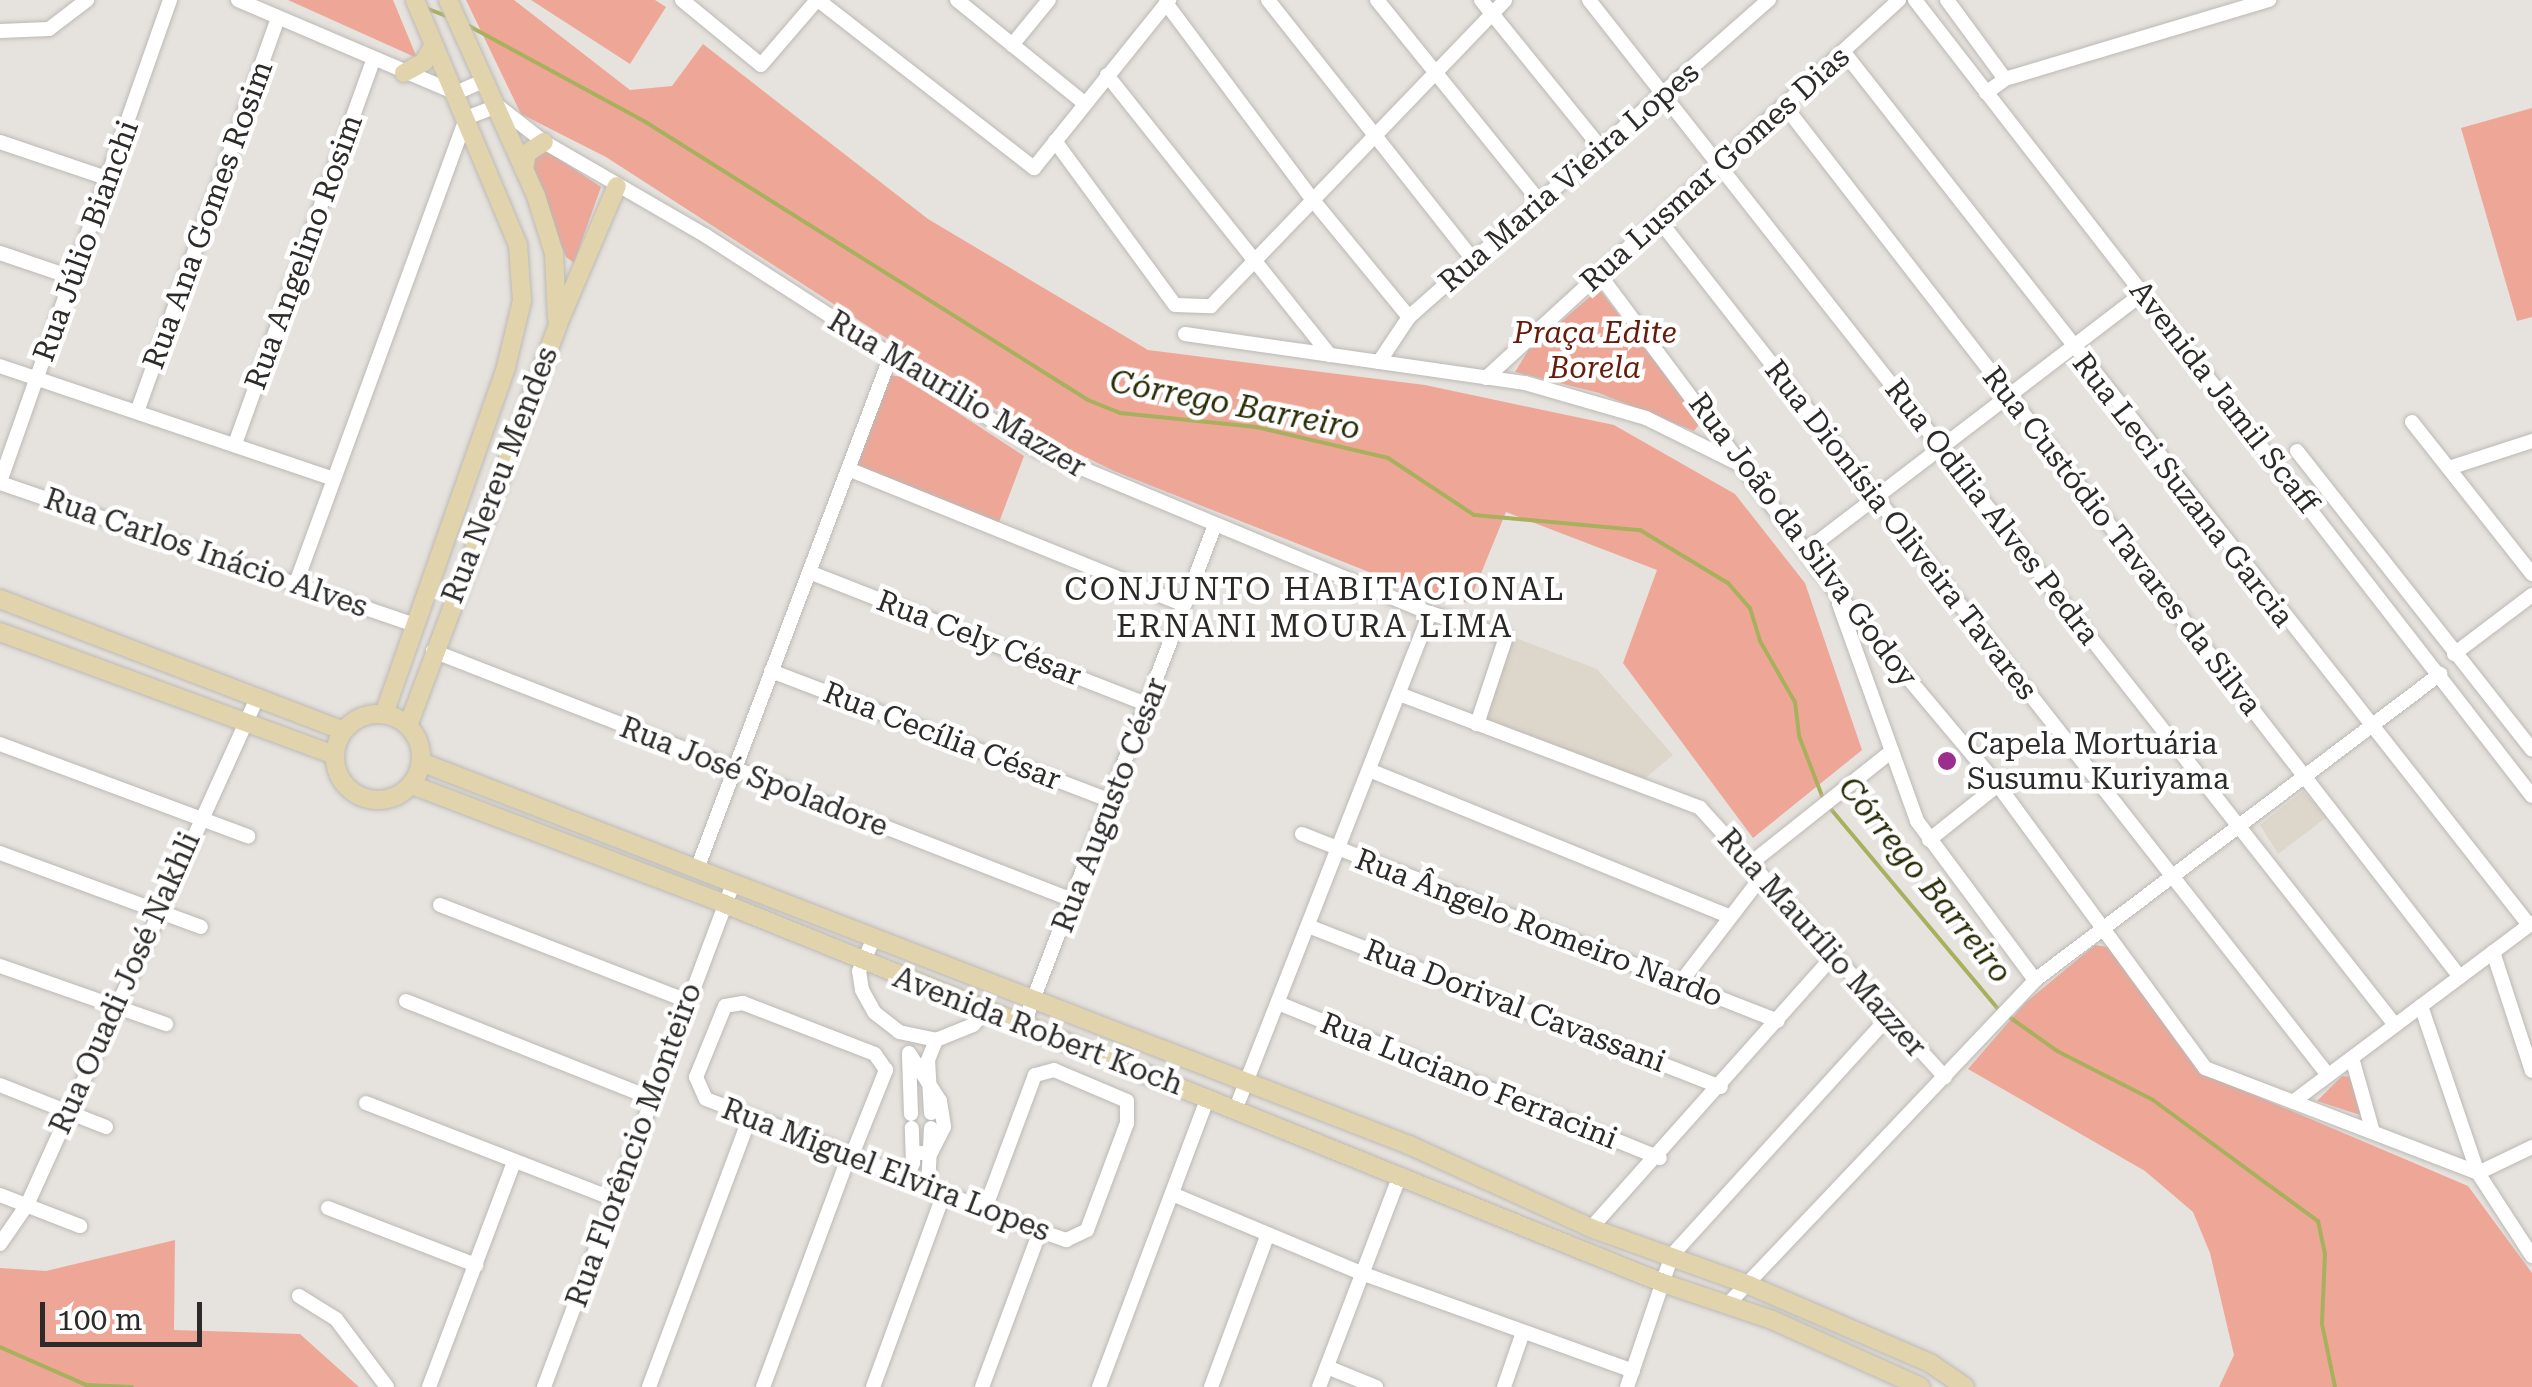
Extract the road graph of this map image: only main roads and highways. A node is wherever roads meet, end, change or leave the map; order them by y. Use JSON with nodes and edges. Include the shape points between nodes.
{"nodes":[{"id":1,"x":448,"y":0,"type":"edge"},
{"id":2,"x":418,"y":6,"type":"edge"},
{"id":3,"x":434,"y":45,"type":"junction"},
{"id":4,"x":404,"y":73,"type":"road end"},
{"id":5,"x":544,"y":142,"type":"road end"},
{"id":6,"x":524,"y":169,"type":"junction"},
{"id":7,"x":616,"y":186,"type":"road end"},
{"id":8,"x":558,"y":324,"type":"junction"},
{"id":9,"x":435,"y":562,"type":"junction"},
{"id":10,"x":456,"y":591,"type":"junction"},
{"id":11,"x":0,"y":599,"type":"edge"},
{"id":12,"x":0,"y":632,"type":"edge"},
{"id":13,"x":384,"y":714,"type":"junction"},
{"id":14,"x":408,"y":726,"type":"junction"},
{"id":15,"x":343,"y":731,"type":"junction"},
{"id":16,"x":334,"y":755,"type":"junction"},
{"id":17,"x":421,"y":762,"type":"junction"},
{"id":18,"x":412,"y":784,"type":"junction"},
{"id":19,"x":1921,"y":1387,"type":"edge"},
{"id":20,"x":1965,"y":1387,"type":"edge"}],
"edges":[{"from":1,"to":6,"type":"main road","name":"Rua Nereu Mendes"},
{"from":2,"to":3,"type":"main road","name":"Rua Nereu Mendes"},
{"from":3,"to":4,"type":"main road","via":[[424,62]]},
{"from":3,"to":9,"type":"main road","name":"Rua Nereu Mendes","via":[[518,245],[522,301],[506,367]]},
{"from":5,"to":6,"type":"main road","via":[[527,153]]},
{"from":6,"to":8,"type":"main road","name":"Rua Nereu Mendes","via":[[554,254]]},
{"from":7,"to":8,"type":"main road"},
{"from":8,"to":10,"type":"main road","name":"Rua Nereu Mendes"},
{"from":9,"to":10,"type":"main road","via":[[446,552],[460,558]]},
{"from":9,"to":13,"type":"main road","name":"Rua Nereu Mendes"},
{"from":10,"to":14,"type":"main road","name":"Rua Nereu Mendes"},
{"from":11,"to":15,"type":"main road"},
{"from":12,"to":16,"type":"main road"},
{"from":13,"to":14,"type":"main road"},
{"from":13,"to":15,"type":"main road","via":[[361,718]]},
{"from":14,"to":17,"type":"main road"},
{"from":15,"to":16,"type":"main road"},
{"from":16,"to":18,"type":"main road","via":[[341,781],[362,798],[389,799]]},
{"from":17,"to":18,"type":"main road"},
{"from":17,"to":20,"type":"main road","name":"Avenida Robert Koch","via":[[1749,1285],[1930,1363]]},
{"from":18,"to":19,"type":"main road","name":"Avenida Robert Koch","via":[[1728,1304]]}]}
